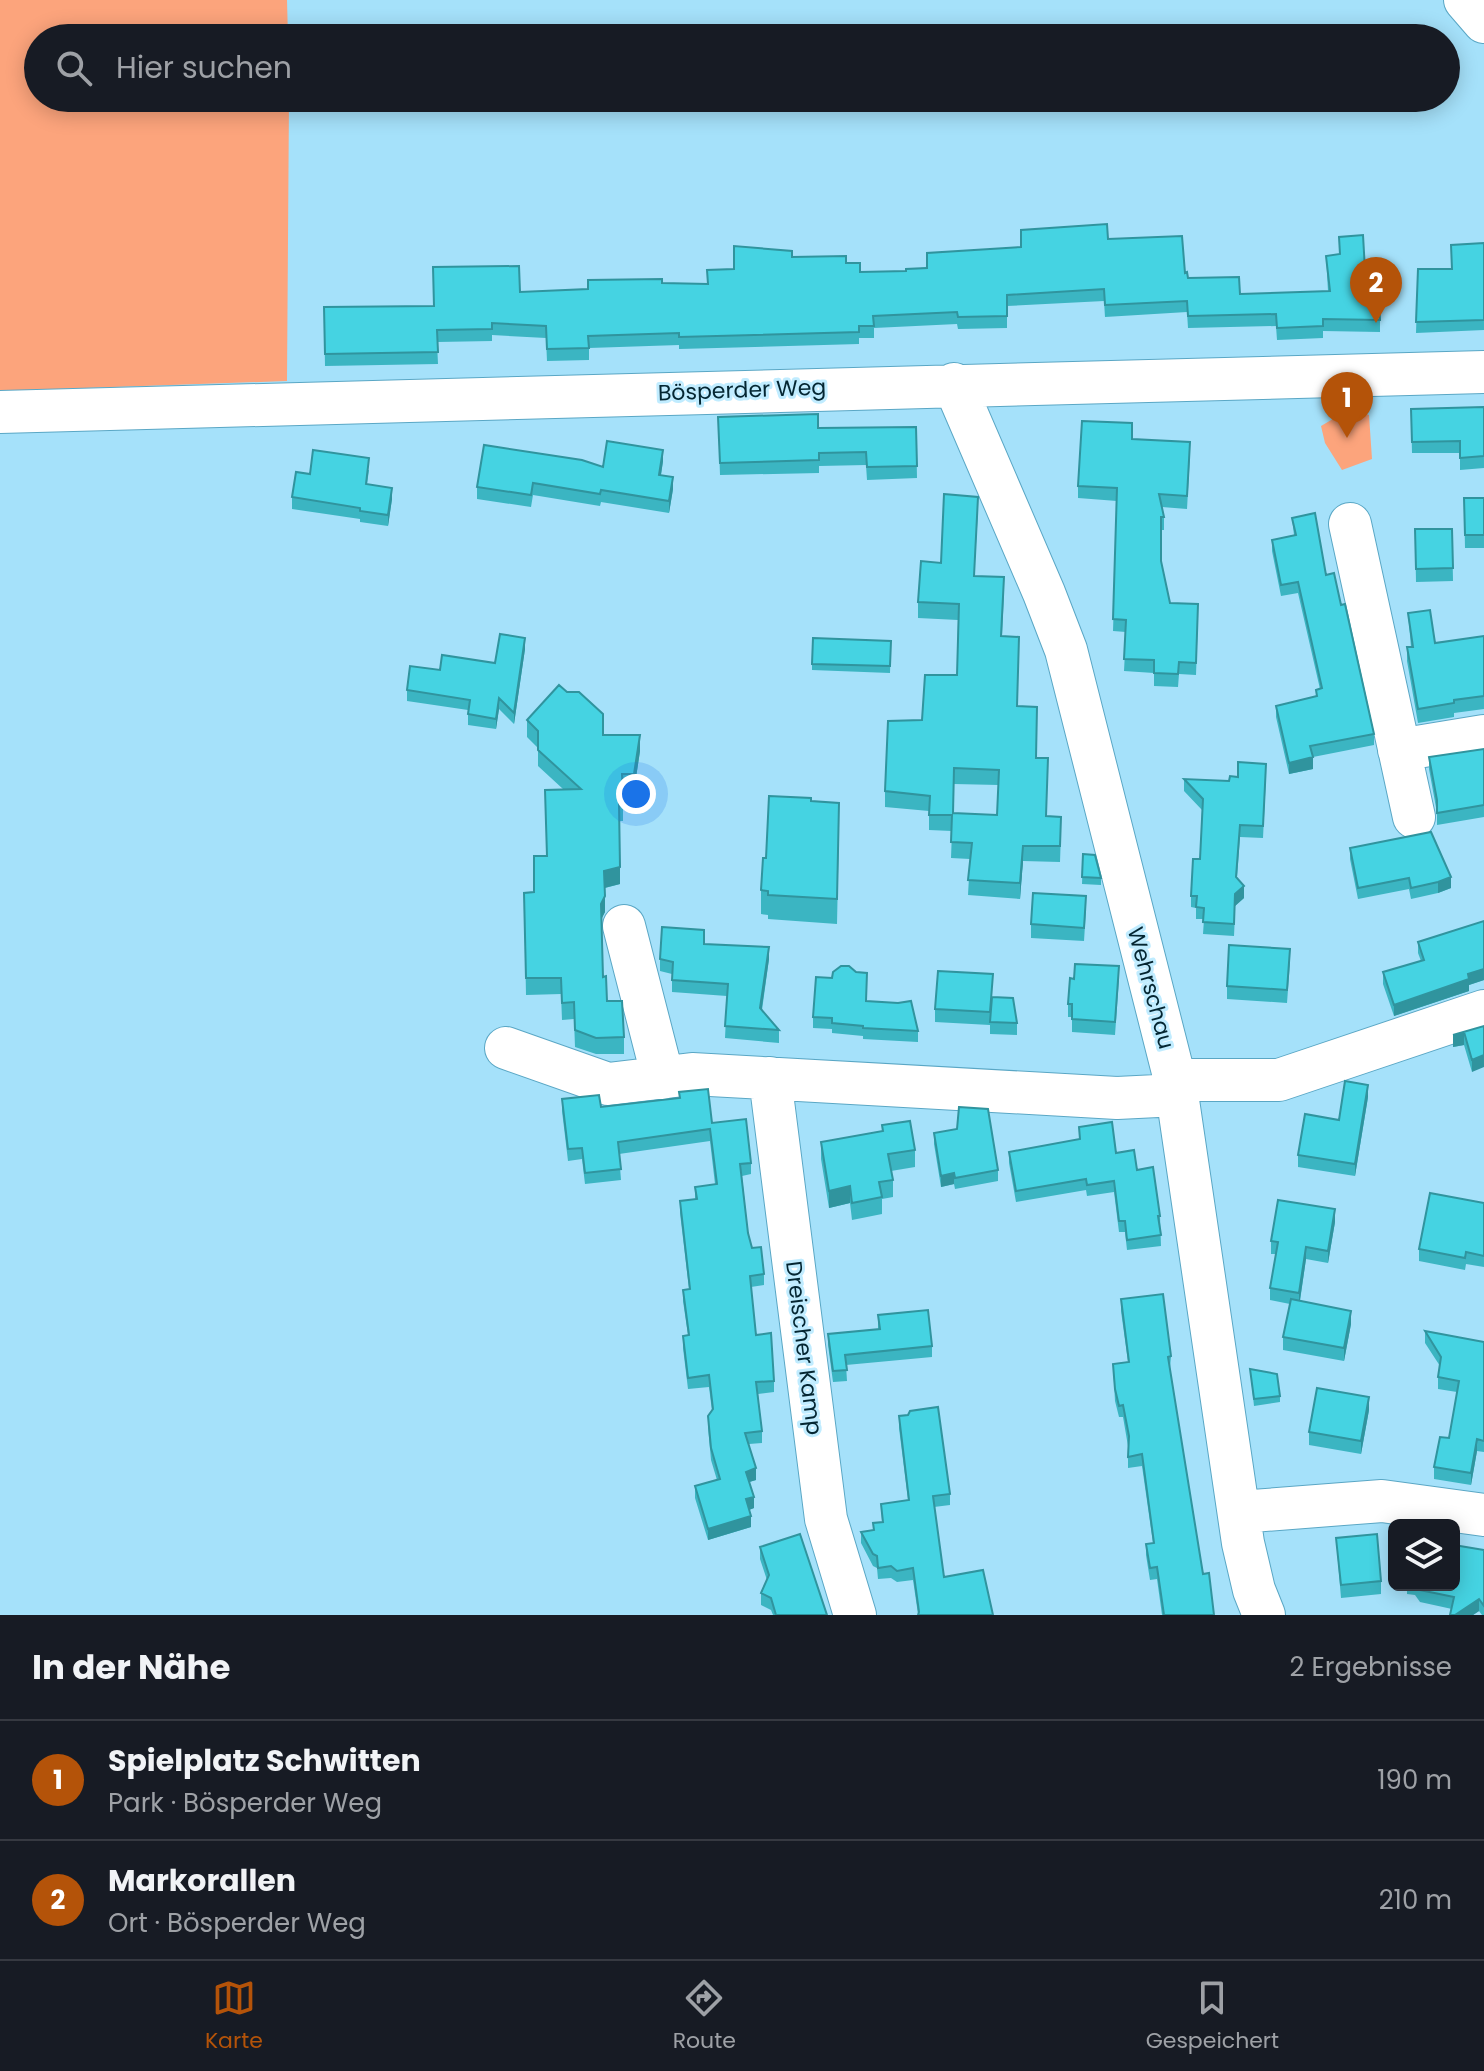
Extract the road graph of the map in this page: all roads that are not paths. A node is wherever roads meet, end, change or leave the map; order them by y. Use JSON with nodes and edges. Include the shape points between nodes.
{"nodes":[{"id":1,"x":1465,"y":0,"type":"edge"},
{"id":2,"x":1484,"y":22,"type":"edge"},
{"id":3,"x":1484,"y":372,"type":"edge"},
{"id":4,"x":954,"y":384,"type":"junction"},
{"id":5,"x":0,"y":412,"type":"edge"},
{"id":6,"x":1350,"y":524,"type":"dead end"},
{"id":7,"x":1484,"y":736,"type":"edge"},
{"id":8,"x":1399,"y":750,"type":"junction"},
{"id":9,"x":1414,"y":817,"type":"dead end"},
{"id":10,"x":624,"y":926,"type":"dead end"},
{"id":11,"x":1484,"y":1011,"type":"edge"},
{"id":12,"x":506,"y":1048,"type":"dead end"},
{"id":13,"x":663,"y":1078,"type":"junction"},
{"id":14,"x":770,"y":1078,"type":"junction"},
{"id":15,"x":1176,"y":1087,"type":"junction"},
{"id":16,"x":1239,"y":1512,"type":"junction"},
{"id":17,"x":1484,"y":1515,"type":"edge"},
{"id":18,"x":855,"y":1615,"type":"edge"},
{"id":19,"x":1264,"y":1615,"type":"edge"}],
"edges":[{"from":1,"to":2,"type":"street"},
{"from":3,"to":4,"type":"street","name":"Bösperder Weg"},
{"from":4,"to":5,"type":"street","name":"Bösperder Weg"},
{"from":4,"to":15,"type":"street","name":"Wehrschau","via":[[1066,650]]},
{"from":6,"to":8,"type":"street"},
{"from":7,"to":8,"type":"street"},
{"from":8,"to":9,"type":"street"},
{"from":10,"to":13,"type":"street"},
{"from":11,"to":15,"type":"street","via":[[1279,1080]]},
{"from":12,"to":13,"type":"street","via":[[608,1084]]},
{"from":13,"to":14,"type":"street"},
{"from":14,"to":15,"type":"street","via":[[1117,1098]]},
{"from":14,"to":18,"type":"street","name":"Dreischer Kamp","via":[[826,1519]]},
{"from":15,"to":16,"type":"street","name":"Wehrschau"},
{"from":16,"to":17,"type":"street","via":[[1382,1501]]},
{"from":16,"to":19,"type":"street","name":"Wehrschau"}]}
